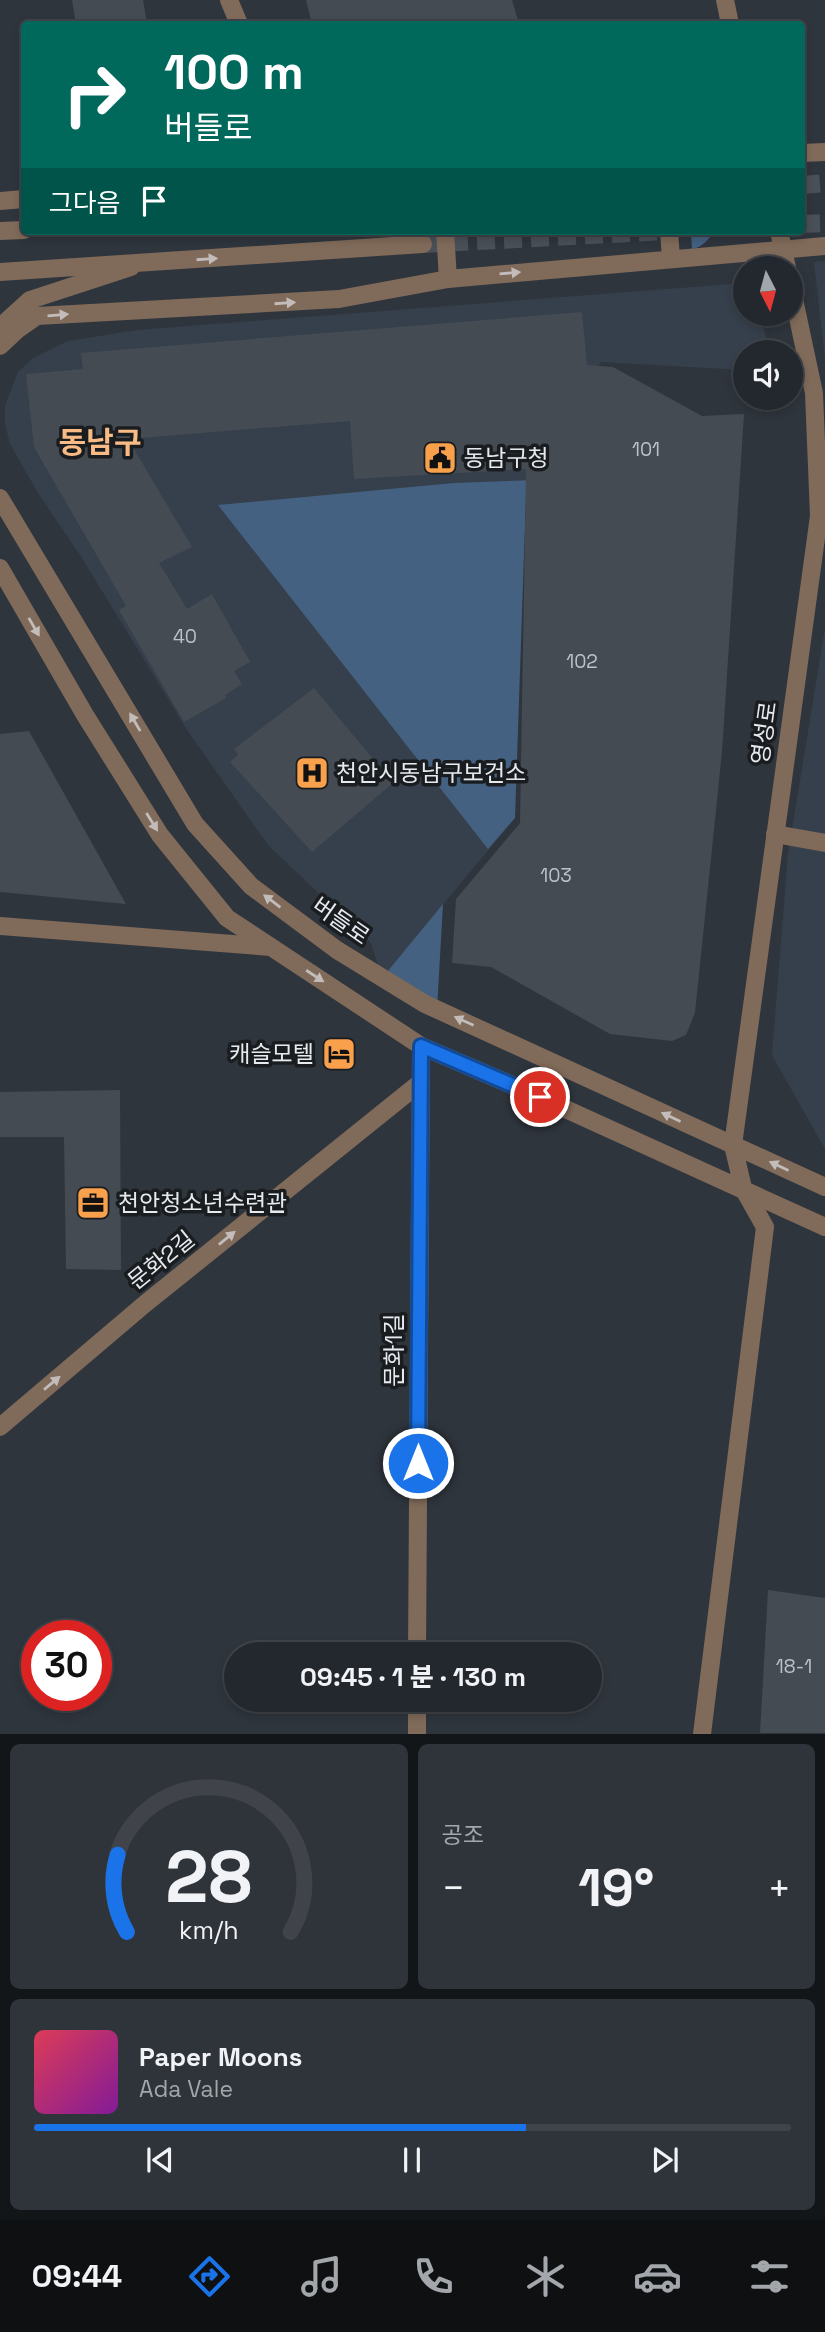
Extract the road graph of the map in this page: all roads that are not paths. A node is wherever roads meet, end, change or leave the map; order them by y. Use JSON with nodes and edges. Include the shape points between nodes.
{"nodes":[{"id":1,"x":229,"y":0,"type":"edge"},
{"id":2,"x":724,"y":0,"type":"edge"},
{"id":3,"x":238,"y":21,"type":"edge"},
{"id":4,"x":729,"y":21,"type":"edge"},
{"id":5,"x":825,"y":152,"type":"edge"},
{"id":6,"x":805,"y":153,"type":"edge"},
{"id":7,"x":21,"y":199,"type":"edge"},
{"id":8,"x":0,"y":201,"type":"edge"},
{"id":9,"x":21,"y":230,"type":"edge"},
{"id":10,"x":0,"y":231,"type":"edge"},
{"id":11,"x":446,"y":235,"type":"edge"},
{"id":12,"x":457,"y":235,"type":"edge"},
{"id":13,"x":669,"y":235,"type":"edge"},
{"id":14,"x":780,"y":235,"type":"edge"},
{"id":15,"x":423,"y":244,"type":"tunnel mouth"},
{"id":16,"x":825,"y":246,"type":"edge"},
{"id":17,"x":783,"y":249,"type":"junction"},
{"id":18,"x":784,"y":256,"type":"edge"},
{"id":19,"x":671,"y":260,"type":"junction"},
{"id":20,"x":139,"y":264,"type":"junction"},
{"id":21,"x":0,"y":272,"type":"edge"},
{"id":22,"x":454,"y":278,"type":"junction"},
{"id":23,"x":802,"y":326,"type":"edge"},
{"id":24,"x":0,"y":327,"type":"edge"},
{"id":25,"x":0,"y":346,"type":"edge"},
{"id":26,"x":820,"y":393,"type":"edge"},
{"id":27,"x":0,"y":498,"type":"edge"},
{"id":28,"x":0,"y":568,"type":"edge"},
{"id":29,"x":775,"y":834,"type":"junction"},
{"id":30,"x":825,"y":843,"type":"edge"},
{"id":31,"x":0,"y":926,"type":"edge"},
{"id":32,"x":271,"y":947,"type":"junction"},
{"id":33,"x":421,"y":1046,"type":"junction"},
{"id":34,"x":421,"y":1082,"type":"junction"},
{"id":35,"x":733,"y":1145,"type":"junction"},
{"id":36,"x":825,"y":1187,"type":"edge"},
{"id":37,"x":743,"y":1188,"type":"junction"},
{"id":38,"x":825,"y":1227,"type":"edge"},
{"id":39,"x":0,"y":1427,"type":"edge"},
{"id":40,"x":417,"y":1642,"type":"edge"},
{"id":41,"x":417,"y":1712,"type":"edge"},
{"id":42,"x":417,"y":1734,"type":"edge"},
{"id":43,"x":702,"y":1734,"type":"edge"}],
"edges":[{"from":1,"to":3,"type":"street"},
{"from":2,"to":4,"type":"street"},
{"from":5,"to":6,"type":"street"},
{"from":7,"to":8,"type":"street"},
{"from":9,"to":10,"type":"street"},
{"from":11,"to":22,"type":"street"},
{"from":12,"to":22,"type":"street"},
{"from":13,"to":19,"type":"street"},
{"from":14,"to":17,"type":"street"},
{"from":20,"to":15,"type":"street","one_way":true},
{"from":16,"to":17,"type":"street"},
{"from":17,"to":18,"type":"street"},
{"from":17,"to":19,"type":"street"},
{"from":22,"to":19,"type":"street","one_way":true},
{"from":20,"to":21,"type":"street"},
{"from":20,"to":24,"type":"street","via":[[30,300]]},
{"from":25,"to":22,"type":"street","one_way":true,"via":[[37,316],[339,299]]},
{"from":23,"to":26,"type":"street","name":"영성로"},
{"from":26,"to":29,"type":"street","name":"영성로","via":[[819,516]]},
{"from":35,"to":27,"type":"street","name":"버들로","one_way":true,"via":[[425,1004],[337,950],[251,886],[195,824]]},
{"from":28,"to":32,"type":"street","one_way":true,"via":[[160,835],[227,918]]},
{"from":29,"to":30,"type":"street"},
{"from":29,"to":35,"type":"street","name":"영성로"},
{"from":31,"to":32,"type":"street"},
{"from":32,"to":33,"type":"street","one_way":true},
{"from":33,"to":34,"type":"street","name":"문화1길"},
{"from":33,"to":37,"type":"street"},
{"from":39,"to":34,"type":"street","name":"문화2길","one_way":true},
{"from":34,"to":40,"type":"street","name":"문화1길"},
{"from":36,"to":35,"type":"street","name":"버들로","one_way":true},
{"from":35,"to":37,"type":"street","name":"영성로"},
{"from":37,"to":38,"type":"street"},
{"from":37,"to":43,"type":"street","name":"영성로","via":[[765,1227]]},
{"from":41,"to":42,"type":"street"}]}
